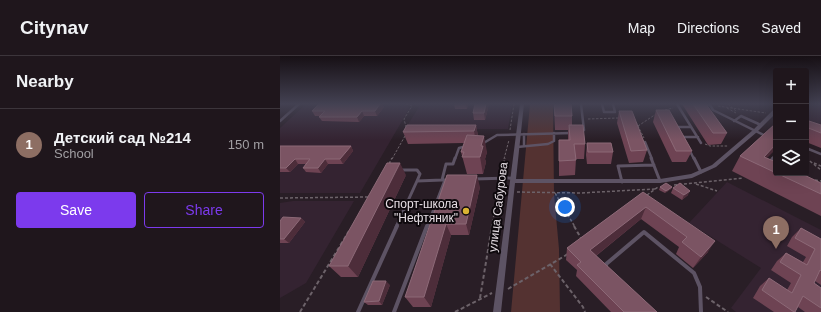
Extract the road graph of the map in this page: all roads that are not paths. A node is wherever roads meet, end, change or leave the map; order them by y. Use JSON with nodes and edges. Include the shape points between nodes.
{"nodes":[{"id":1,"x":522,"y":116,"type":"edge"},
{"id":2,"x":582,"y":116,"type":"edge"},
{"id":3,"x":684,"y":116,"type":"edge"},
{"id":4,"x":724,"y":116,"type":"edge"},
{"id":5,"x":770,"y":116,"type":"edge"},
{"id":6,"x":734,"y":121,"type":"junction"},
{"id":7,"x":761,"y":125,"type":"junction"},
{"id":8,"x":691,"y":127,"type":"junction"},
{"id":9,"x":755,"y":131,"type":"junction"},
{"id":10,"x":554,"y":133,"type":"junction"},
{"id":11,"x":573,"y":133,"type":"edge"},
{"id":12,"x":580,"y":133,"type":"edge"},
{"id":13,"x":521,"y":134,"type":"junction"},
{"id":14,"x":698,"y":137,"type":"junction"},
{"id":15,"x":769,"y":137,"type":"edge"},
{"id":16,"x":683,"y":138,"type":"junction"},
{"id":17,"x":646,"y":142,"type":"edge"},
{"id":18,"x":701,"y":143,"type":"road end"},
{"id":19,"x":480,"y":145,"type":"edge"},
{"id":20,"x":468,"y":146,"type":"edge"},
{"id":21,"x":524,"y":146,"type":"junction"},
{"id":22,"x":517,"y":147,"type":"junction"},
{"id":23,"x":809,"y":149,"type":"edge"},
{"id":24,"x":821,"y":154,"type":"edge"},
{"id":25,"x":773,"y":158,"type":"edge"},
{"id":26,"x":654,"y":165,"type":"junction"},
{"id":27,"x":764,"y":168,"type":"edge"},
{"id":28,"x":396,"y":170,"type":"edge"},
{"id":29,"x":701,"y":172,"type":"junction"},
{"id":30,"x":443,"y":180,"type":"junction"},
{"id":31,"x":453,"y":180,"type":"edge"},
{"id":32,"x":469,"y":180,"type":"edge"},
{"id":33,"x":512,"y":180,"type":"junction"},
{"id":34,"x":417,"y":181,"type":"junction"},
{"id":35,"x":664,"y":181,"type":"junction"},
{"id":36,"x":622,"y":182,"type":"junction"},
{"id":37,"x":610,"y":270,"type":"edge"},
{"id":38,"x":358,"y":312,"type":"edge"},
{"id":39,"x":394,"y":312,"type":"edge"},
{"id":40,"x":497,"y":312,"type":"edge"},
{"id":41,"x":701,"y":312,"type":"edge"}],
"edges":[{"from":1,"to":13,"type":"street","name":"улица Сабурова"},
{"from":2,"to":12,"type":"lane","via":[[584,130]]},
{"from":3,"to":8,"type":"lane"},
{"from":4,"to":6,"type":"lane"},
{"from":5,"to":7,"type":"street"},
{"from":6,"to":7,"type":"lane","via":[[741,116]]},
{"from":6,"to":9,"type":"lane"},
{"from":7,"to":9,"type":"street"},
{"from":8,"to":14,"type":"lane"},
{"from":8,"to":16,"type":"lane","via":[[678,127]]},
{"from":9,"to":15,"type":"lane"},
{"from":9,"to":29,"type":"street","via":[[714,166]]},
{"from":10,"to":11,"type":"lane"},
{"from":10,"to":13,"type":"lane"},
{"from":10,"to":21,"type":"lane","via":[[554,141],[548,144]]},
{"from":13,"to":19,"type":"lane","via":[[494,136],[489,142]]},
{"from":13,"to":21,"type":"lane"},
{"from":13,"to":22,"type":"street","name":"улица Сабурова"},
{"from":14,"to":16,"type":"lane"},
{"from":14,"to":18,"type":"lane"},
{"from":16,"to":29,"type":"lane"},
{"from":17,"to":26,"type":"lane"},
{"from":20,"to":30,"type":"lane","via":[[459,148],[453,164],[446,164]]},
{"from":21,"to":22,"type":"lane"},
{"from":22,"to":33,"type":"street","name":"улица Сабурова"},
{"from":23,"to":24,"type":"lane"},
{"from":25,"to":27,"type":"lane"},
{"from":26,"to":35,"type":"lane"},
{"from":26,"to":36,"type":"lane","via":[[618,166]]},
{"from":28,"to":34,"type":"lane","via":[[417,170],[420,174]]},
{"from":29,"to":35,"type":"street"},
{"from":30,"to":31,"type":"lane"},
{"from":30,"to":34,"type":"lane"},
{"from":30,"to":39,"type":"lane"},
{"from":32,"to":33,"type":"lane"},
{"from":33,"to":36,"type":"street"},
{"from":33,"to":40,"type":"street","name":"улица Сабурова"},
{"from":34,"to":38,"type":"lane"},
{"from":35,"to":36,"type":"street"},
{"from":37,"to":41,"type":"lane","via":[[605,265],[644,232],[694,273],[700,287]]}]}
